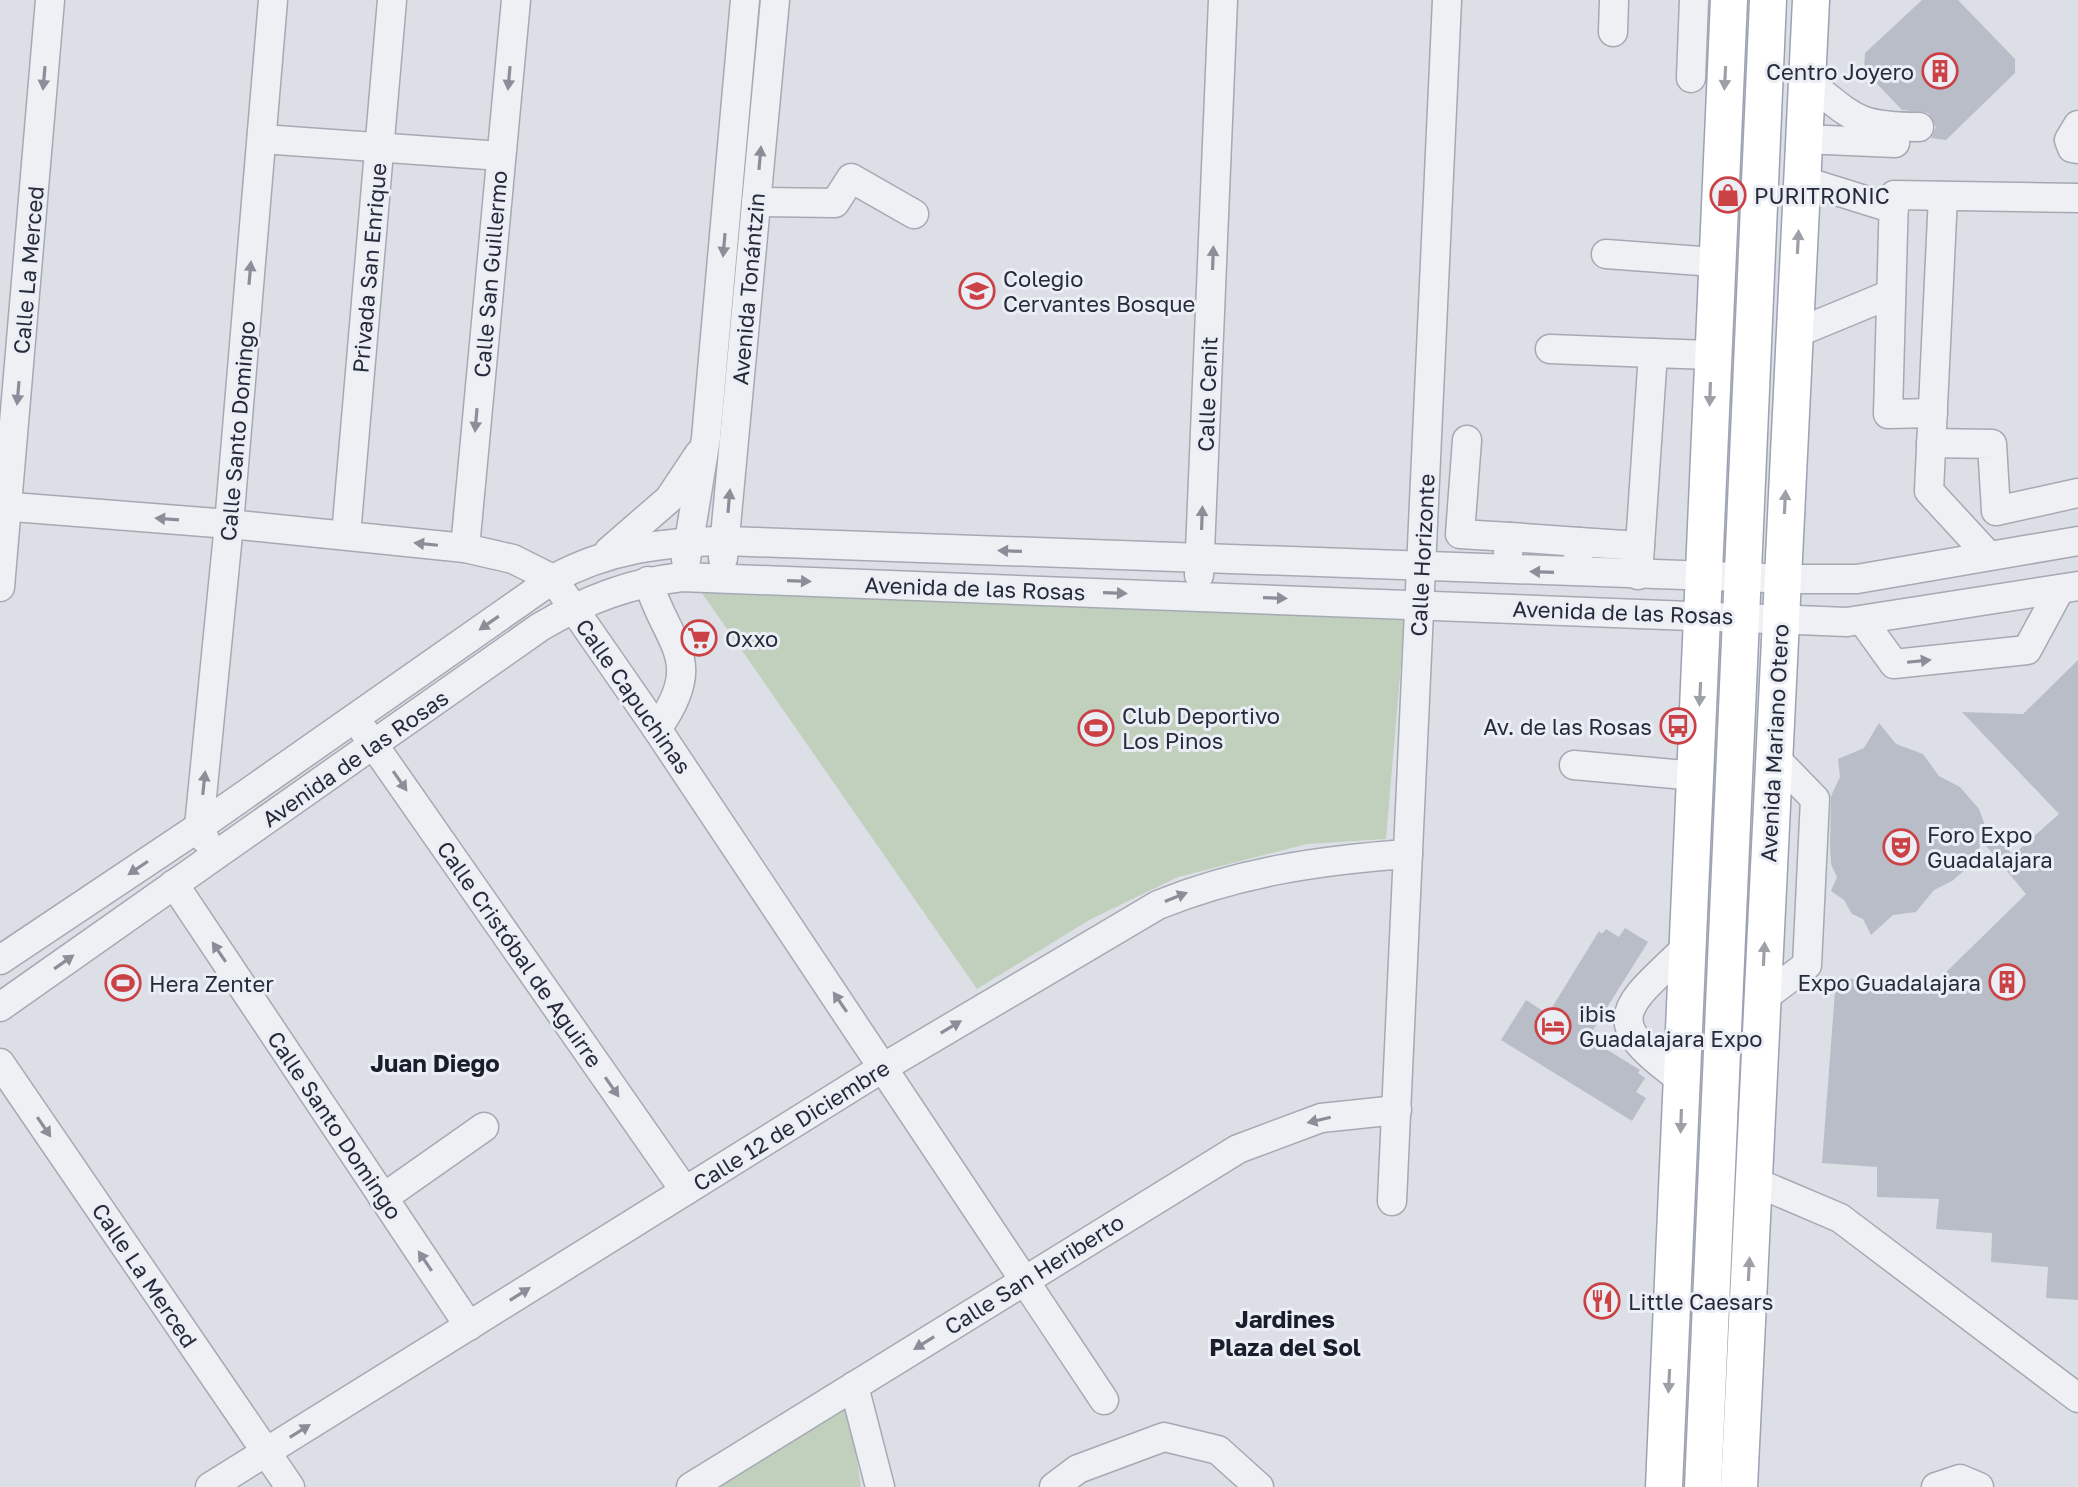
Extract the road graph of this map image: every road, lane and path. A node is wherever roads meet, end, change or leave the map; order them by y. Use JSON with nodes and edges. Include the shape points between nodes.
{"nodes":[{"id":1,"x":50,"y":0,"type":"edge"},
{"id":2,"x":273,"y":0,"type":"edge"},
{"id":3,"x":392,"y":0,"type":"edge"},
{"id":4,"x":516,"y":0,"type":"edge"},
{"id":5,"x":745,"y":0,"type":"edge"},
{"id":6,"x":775,"y":0,"type":"edge"},
{"id":7,"x":1223,"y":0,"type":"edge"},
{"id":8,"x":1447,"y":0,"type":"edge"},
{"id":9,"x":1614,"y":0,"type":"edge"},
{"id":10,"x":1694,"y":0,"type":"edge"},
{"id":11,"x":1729,"y":0,"type":"edge"},
{"id":12,"x":1811,"y":0,"type":"edge"},
{"id":13,"x":1768,"y":8,"type":"edge"},
{"id":14,"x":1613,"y":32,"type":"dead end"},
{"id":15,"x":1691,"y":78,"type":"dead end"},
{"id":16,"x":1807,"y":81,"type":"junction"},
{"id":17,"x":2078,"y":125,"type":"edge"},
{"id":18,"x":262,"y":139,"type":"junction"},
{"id":19,"x":1804,"y":139,"type":"junction"},
{"id":20,"x":379,"y":147,"type":"junction"},
{"id":21,"x":2078,"y":149,"type":"edge"},
{"id":22,"x":501,"y":156,"type":"junction"},
{"id":23,"x":1801,"y":180,"type":"junction"},
{"id":24,"x":1943,"y":196,"type":"junction"},
{"id":25,"x":2078,"y":198,"type":"edge"},
{"id":26,"x":756,"y":202,"type":"junction"},
{"id":27,"x":1894,"y":209,"type":"junction"},
{"id":28,"x":914,"y":214,"type":"dead end"},
{"id":29,"x":1606,"y":254,"type":"dead end"},
{"id":30,"x":1714,"y":262,"type":"junction"},
{"id":31,"x":1891,"y":294,"type":"junction"},
{"id":32,"x":1937,"y":316,"type":"junction"},
{"id":33,"x":1794,"y":334,"type":"junction"},
{"id":34,"x":1890,"y":336,"type":"junction"},
{"id":35,"x":1550,"y":349,"type":"dead end"},
{"id":36,"x":1653,"y":353,"type":"junction"},
{"id":37,"x":1711,"y":355,"type":"junction"},
{"id":38,"x":1933,"y":413,"type":"junction"},
{"id":39,"x":706,"y":438,"type":"junction"},
{"id":40,"x":1467,"y":440,"type":"dead end"},
{"id":41,"x":1931,"y":443,"type":"junction"},
{"id":42,"x":2078,"y":493,"type":"edge"},
{"id":43,"x":4,"y":507,"type":"edge"},
{"id":44,"x":229,"y":524,"type":"junction"},
{"id":45,"x":346,"y":535,"type":"junction"},
{"id":46,"x":1510,"y":537,"type":"junction"},
{"id":47,"x":725,"y":541,"type":"junction"},
{"id":48,"x":2078,"y":541,"type":"edge"},
{"id":49,"x":690,"y":542,"type":"junction"},
{"id":50,"x":1579,"y":542,"type":"junction"},
{"id":51,"x":1640,"y":546,"type":"junction"},
{"id":52,"x":465,"y":548,"type":"junction"},
{"id":53,"x":605,"y":555,"type":"junction"},
{"id":54,"x":1988,"y":555,"type":"junction"},
{"id":55,"x":1200,"y":558,"type":"junction"},
{"id":56,"x":1421,"y":567,"type":"junction"},
{"id":57,"x":1507,"y":570,"type":"junction"},
{"id":58,"x":1577,"y":573,"type":"junction"},
{"id":59,"x":1638,"y":575,"type":"junction"},
{"id":60,"x":682,"y":577,"type":"junction"},
{"id":61,"x":1704,"y":578,"type":"junction"},
{"id":62,"x":553,"y":579,"type":"junction"},
{"id":63,"x":721,"y":579,"type":"junction"},
{"id":64,"x":1742,"y":579,"type":"junction"},
{"id":65,"x":1781,"y":580,"type":"junction"},
{"id":66,"x":648,"y":581,"type":"junction"},
{"id":67,"x":0,"y":587,"type":"edge"},
{"id":68,"x":2069,"y":588,"type":"edge"},
{"id":69,"x":1197,"y":596,"type":"junction"},
{"id":70,"x":1419,"y":603,"type":"junction"},
{"id":71,"x":573,"y":608,"type":"junction"},
{"id":72,"x":1703,"y":616,"type":"junction"},
{"id":73,"x":1742,"y":617,"type":"junction"},
{"id":74,"x":1780,"y":619,"type":"junction"},
{"id":75,"x":1863,"y":621,"type":"junction"},
{"id":76,"x":354,"y":718,"type":"junction"},
{"id":77,"x":657,"y":729,"type":"junction"},
{"id":78,"x":375,"y":745,"type":"junction"},
{"id":79,"x":1574,"y":765,"type":"dead end"},
{"id":80,"x":1696,"y":776,"type":"junction"},
{"id":81,"x":199,"y":827,"type":"junction"},
{"id":82,"x":1408,"y":854,"type":"junction"},
{"id":83,"x":214,"y":857,"type":"junction"},
{"id":84,"x":174,"y":884,"type":"junction"},
{"id":85,"x":1688,"y":946,"type":"junction"},
{"id":86,"x":0,"y":960,"type":"edge"},
{"id":87,"x":0,"y":1007,"type":"edge"},
{"id":88,"x":0,"y":1063,"type":"edge"},
{"id":89,"x":884,"y":1067,"type":"junction"},
{"id":90,"x":1682,"y":1080,"type":"junction"},
{"id":91,"x":1397,"y":1110,"type":"junction"},
{"id":92,"x":484,"y":1127,"type":"dead end"},
{"id":93,"x":1753,"y":1181,"type":"junction"},
{"id":94,"x":685,"y":1191,"type":"junction"},
{"id":95,"x":383,"y":1198,"type":"junction"},
{"id":96,"x":1392,"y":1201,"type":"dead end"},
{"id":97,"x":1026,"y":1280,"type":"junction"},
{"id":98,"x":469,"y":1326,"type":"junction"},
{"id":99,"x":854,"y":1386,"type":"junction"},
{"id":100,"x":2078,"y":1398,"type":"edge"},
{"id":101,"x":1104,"y":1400,"type":"dead end"},
{"id":102,"x":1667,"y":1437,"type":"junction"},
{"id":103,"x":266,"y":1452,"type":"junction"},
{"id":104,"x":1704,"y":1474,"type":"edge"},
{"id":105,"x":1740,"y":1486,"type":"edge"},
{"id":106,"x":210,"y":1487,"type":"edge"},
{"id":107,"x":290,"y":1487,"type":"edge"},
{"id":108,"x":691,"y":1487,"type":"edge"},
{"id":109,"x":880,"y":1487,"type":"edge"},
{"id":110,"x":1054,"y":1487,"type":"edge"},
{"id":111,"x":1259,"y":1487,"type":"edge"},
{"id":112,"x":1664,"y":1487,"type":"edge"},
{"id":113,"x":1936,"y":1487,"type":"edge"},
{"id":114,"x":1979,"y":1487,"type":"edge"}],
"edges":[{"from":1,"to":43,"type":"street","name":"Calle La Merced","one_way":true},
{"from":2,"to":18,"type":"street","name":"Calle Santo Domingo"},
{"from":3,"to":20,"type":"street","name":"Privada San Enrique"},
{"from":4,"to":22,"type":"street","name":"Calle San Guillermo","one_way":true},
{"from":5,"to":39,"type":"street","name":"Avenida Tonántzin","one_way":true},
{"from":26,"to":6,"type":"street","name":"Avenida Tonántzin","one_way":true},
{"from":55,"to":7,"type":"street","name":"Calle Cenit","one_way":true},
{"from":8,"to":56,"type":"street","name":"Calle Horizonte"},
{"from":9,"to":14,"type":"street"},
{"from":10,"to":15,"type":"street"},
{"from":11,"to":30,"type":"main road","one_way":true},
{"from":12,"to":16,"type":"main road","name":"Avenida Mariano Otero"},
{"from":13,"to":64,"type":"main road","name":"Avenida Mariano Otero"},
{"from":16,"to":19,"type":"main road","name":"Avenida Mariano Otero"},
{"from":16,"to":19,"type":"street","via":[[1857,121],[1924,133],[1894,143]]},
{"from":17,"to":21,"type":"street","via":[[2069,140]]},
{"from":18,"to":20,"type":"street"},
{"from":44,"to":18,"type":"street","name":"Calle Santo Domingo","one_way":true},
{"from":19,"to":23,"type":"main road","name":"Avenida Mariano Otero"},
{"from":20,"to":22,"type":"street"},
{"from":20,"to":45,"type":"street","name":"Privada San Enrique"},
{"from":22,"to":52,"type":"street","name":"Calle San Guillermo","one_way":true},
{"from":23,"to":27,"type":"street"},
{"from":33,"to":23,"type":"main road","name":"Avenida Mariano Otero","one_way":true},
{"from":24,"to":25,"type":"street"},
{"from":24,"to":27,"type":"street","via":[[1894,195]]},
{"from":24,"to":32,"type":"street"},
{"from":26,"to":28,"type":"street","via":[[835,203],[851,178]]},
{"from":47,"to":26,"type":"street","name":"Avenida Tonántzin","one_way":true},
{"from":27,"to":31,"type":"street"},
{"from":29,"to":30,"type":"street"},
{"from":30,"to":37,"type":"main road"},
{"from":31,"to":33,"type":"street"},
{"from":31,"to":34,"type":"street"},
{"from":32,"to":34,"type":"street"},
{"from":32,"to":38,"type":"street"},
{"from":65,"to":33,"type":"main road","name":"Avenida Mariano Otero","one_way":true},
{"from":34,"to":38,"type":"street","via":[[1888,414]]},
{"from":35,"to":36,"type":"street"},
{"from":36,"to":37,"type":"street"},
{"from":36,"to":51,"type":"street"},
{"from":37,"to":61,"type":"main road","one_way":true},
{"from":38,"to":41,"type":"street"},
{"from":39,"to":49,"type":"street","name":"Avenida Tonántzin"},
{"from":39,"to":53,"type":"street","via":[[669,499]]},
{"from":40,"to":46,"type":"street","via":[[1460,534]]},
{"from":41,"to":42,"type":"street","via":[[1992,444],[1996,511]]},
{"from":41,"to":54,"type":"street","via":[[1929,491]]},
{"from":44,"to":43,"type":"street","name":"Calle Capuchinas","one_way":true},
{"from":43,"to":67,"type":"street","name":"Calle La Merced"},
{"from":44,"to":45,"type":"street","name":"Calle Capuchinas"},
{"from":81,"to":44,"type":"street","name":"Calle Santo Domingo","one_way":true},
{"from":52,"to":45,"type":"street","name":"Calle Capuchinas","one_way":true},
{"from":46,"to":50,"type":"street"},
{"from":46,"to":57,"type":"street"},
{"from":47,"to":49,"type":"street","name":"Avenida de las Rosas"},
{"from":55,"to":47,"type":"street","name":"Avenida de las Rosas","one_way":true},
{"from":47,"to":63,"type":"street","name":"Avenida Tonántzin"},
{"from":48,"to":54,"type":"street","name":"Avenida de las Rosas"},
{"from":49,"to":53,"type":"street","name":"Avenida de las Rosas"},
{"from":49,"to":60,"type":"street","name":"Avenida Tonántzin"},
{"from":50,"to":51,"type":"street"},
{"from":50,"to":58,"type":"street"},
{"from":51,"to":59,"type":"street"},
{"from":52,"to":62,"type":"street","name":"Calle Capuchinas","via":[[513,559]]},
{"from":53,"to":62,"type":"street","name":"Avenida de las Rosas"},
{"from":54,"to":65,"type":"street","name":"Avenida de las Rosas","via":[[1857,579]]},
{"from":55,"to":56,"type":"street","name":"Avenida de las Rosas"},
{"from":55,"to":69,"type":"street","name":"Calle Cenit"},
{"from":56,"to":57,"type":"street","name":"Avenida de las Rosas"},
{"from":56,"to":70,"type":"street","name":"Calle Horizonte"},
{"from":58,"to":57,"type":"street","name":"Avenida de las Rosas","one_way":true},
{"from":58,"to":59,"type":"street","name":"Avenida de las Rosas"},
{"from":59,"to":61,"type":"street","name":"Avenida de las Rosas"},
{"from":60,"to":63,"type":"street","name":"Avenida de las Rosas"},
{"from":60,"to":66,"type":"street","name":"Avenida de las Rosas"},
{"from":61,"to":64,"type":"street","name":"Avenida de las Rosas"},
{"from":61,"to":72,"type":"main road"},
{"from":62,"to":71,"type":"street","name":"Calle Capuchinas"},
{"from":62,"to":76,"type":"street","name":"Avenida de las Rosas","one_way":true},
{"from":63,"to":69,"type":"street","name":"Avenida de las Rosas","one_way":true},
{"from":64,"to":65,"type":"street","name":"Avenida de las Rosas"},
{"from":64,"to":73,"type":"main road","name":"Avenida Mariano Otero"},
{"from":65,"to":74,"type":"main road","name":"Avenida Mariano Otero"},
{"from":66,"to":71,"type":"street","name":"Avenida de las Rosas"},
{"from":66,"to":77,"type":"street","via":[[677,640],[681,664],[671,709]]},
{"from":68,"to":75,"type":"street","name":"Avenida de las Rosas"},
{"from":75,"to":68,"type":"street","one_way":true,"via":[[1894,664],[2027,650]]},
{"from":69,"to":70,"type":"street","name":"Avenida de las Rosas","one_way":true},
{"from":70,"to":72,"type":"street","name":"Avenida de las Rosas"},
{"from":70,"to":82,"type":"street","name":"Calle Horizonte"},
{"from":71,"to":77,"type":"street","name":"Calle Capuchinas"},
{"from":71,"to":78,"type":"street","name":"Avenida de las Rosas"},
{"from":72,"to":73,"type":"street","name":"Avenida de las Rosas"},
{"from":72,"to":80,"type":"main road","one_way":true},
{"from":73,"to":74,"type":"street","name":"Avenida de las Rosas"},
{"from":73,"to":104,"type":"main road","name":"Avenida Mariano Otero"},
{"from":74,"to":75,"type":"street","name":"Avenida de las Rosas"},
{"from":74,"to":93,"type":"main road","name":"Avenida Mariano Otero"},
{"from":76,"to":78,"type":"street","name":"Calle Cristóbal de Aguirre"},
{"from":76,"to":81,"type":"street","name":"Avenida de las Rosas"},
{"from":89,"to":77,"type":"street","name":"Calle Capuchinas","one_way":true},
{"from":78,"to":83,"type":"street","name":"Avenida de las Rosas"},
{"from":78,"to":94,"type":"street","name":"Calle Cristóbal de Aguirre","one_way":true},
{"from":79,"to":80,"type":"street"},
{"from":80,"to":85,"type":"main road"},
{"from":81,"to":83,"type":"street"},
{"from":81,"to":86,"type":"street","name":"Avenida de las Rosas","one_way":true},
{"from":89,"to":82,"type":"street","name":"Calle 12 de Diciembre","one_way":true,"via":[[1110,930],[1171,899],[1293,865]]},
{"from":82,"to":91,"type":"street","name":"Calle Horizonte"},
{"from":83,"to":84,"type":"street","name":"Avenida de las Rosas"},
{"from":87,"to":84,"type":"street","name":"Avenida de las Rosas","one_way":true},
{"from":95,"to":84,"type":"street","name":"Calle Santo Domingo","one_way":true},
{"from":85,"to":90,"type":"main road"},
{"from":85,"to":90,"type":"street","via":[[1636,997],[1627,1019],[1631,1037],[1643,1053]]},
{"from":88,"to":103,"type":"street","name":"Calle La Merced","one_way":true},
{"from":89,"to":94,"type":"street","name":"Calle 12 de Diciembre"},
{"from":89,"to":97,"type":"street","name":"Calle Capuchinas"},
{"from":90,"to":102,"type":"main road","one_way":true},
{"from":91,"to":96,"type":"street","name":"Calle Horizonte"},
{"from":91,"to":97,"type":"street","name":"Calle San Heriberto","one_way":true,"via":[[1321,1118],[1238,1149]]},
{"from":92,"to":95,"type":"street"},
{"from":93,"to":100,"type":"street","via":[[1840,1218]]},
{"from":105,"to":93,"type":"main road","name":"Avenida Mariano Otero","one_way":true},
{"from":98,"to":94,"type":"street","name":"Calle 12 de Diciembre","one_way":true},
{"from":98,"to":95,"type":"street","name":"Calle Santo Domingo","one_way":true},
{"from":97,"to":99,"type":"street","name":"Calle San Heriberto","one_way":true},
{"from":97,"to":101,"type":"street","name":"Calle Capuchinas"},
{"from":103,"to":98,"type":"street","name":"Calle 12 de Diciembre","one_way":true},
{"from":99,"to":108,"type":"street","name":"Calle San Heriberto"},
{"from":99,"to":109,"type":"street"},
{"from":102,"to":104,"type":"street"},
{"from":102,"to":112,"type":"main road"},
{"from":103,"to":106,"type":"street","name":"Calle 12 de Diciembre"},
{"from":103,"to":107,"type":"street","name":"Calle La Merced"},
{"from":104,"to":105,"type":"street"},
{"from":110,"to":111,"type":"street","via":[[1078,1469],[1164,1437],[1218,1450]]},
{"from":113,"to":114,"type":"street","via":[[1960,1479]]}]}
